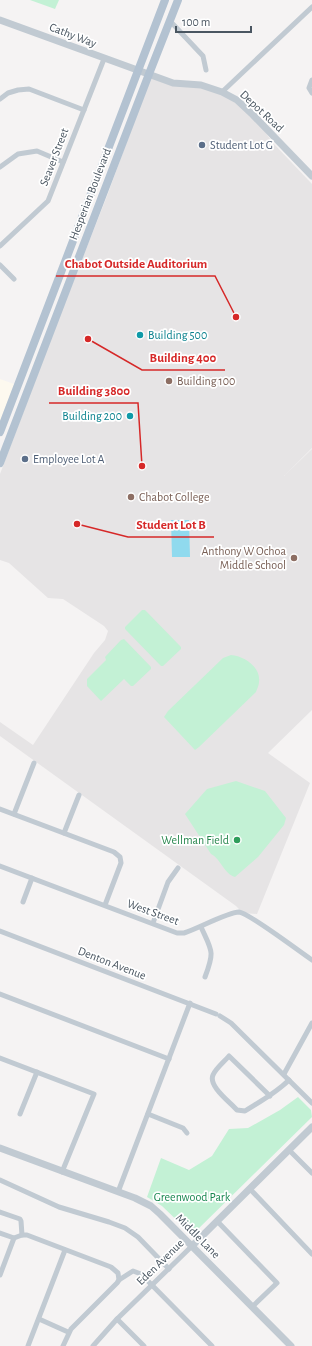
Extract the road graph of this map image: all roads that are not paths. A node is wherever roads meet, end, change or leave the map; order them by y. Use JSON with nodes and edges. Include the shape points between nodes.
{"nodes":[{"id":1,"x":165,"y":0,"type":"edge"},
{"id":2,"x":178,"y":0,"type":"edge"},
{"id":3,"x":312,"y":7,"type":"edge"},
{"id":4,"x":0,"y":20,"type":"edge"},
{"id":5,"x":170,"y":21,"type":"junction"},
{"id":6,"x":104,"y":59,"type":"junction"},
{"id":7,"x":206,"y":70,"type":"dead end"},
{"id":8,"x":138,"y":71,"type":"junction"},
{"id":9,"x":148,"y":74,"type":"junction"},
{"id":10,"x":312,"y":80,"type":"edge"},
{"id":11,"x":222,"y":92,"type":"junction"},
{"id":12,"x":312,"y":93,"type":"edge"},
{"id":13,"x":0,"y":99,"type":"edge"},
{"id":14,"x":84,"y":110,"type":"junction"},
{"id":15,"x":63,"y":162,"type":"junction"},
{"id":16,"x":0,"y":167,"type":"edge"},
{"id":17,"x":312,"y":176,"type":"edge"},
{"id":18,"x":0,"y":246,"type":"edge"},
{"id":19,"x":0,"y":265,"type":"edge"},
{"id":20,"x":14,"y":279,"type":"dead end"},
{"id":21,"x":0,"y":432,"type":"edge"},
{"id":22,"x":0,"y":435,"type":"edge"},
{"id":23,"x":9,"y":439,"type":"junction"},
{"id":24,"x":0,"y":463,"type":"edge"},
{"id":25,"x":34,"y":763,"type":"dead end"},
{"id":26,"x":79,"y":795,"type":"dead end"},
{"id":27,"x":0,"y":809,"type":"edge"},
{"id":28,"x":14,"y":814,"type":"junction"},
{"id":29,"x":64,"y":833,"type":"junction"},
{"id":30,"x":0,"y":866,"type":"edge"},
{"id":31,"x":178,"y":868,"type":"dead end"},
{"id":32,"x":32,"y":878,"type":"junction"},
{"id":33,"x":23,"y":902,"type":"dead end"},
{"id":34,"x":105,"y":905,"type":"junction"},
{"id":35,"x":153,"y":923,"type":"junction"},
{"id":36,"x":201,"y":927,"type":"junction"},
{"id":37,"x":0,"y":931,"type":"edge"},
{"id":38,"x":312,"y":960,"type":"edge"},
{"id":39,"x":205,"y":976,"type":"dead end"},
{"id":40,"x":0,"y":994,"type":"edge"},
{"id":41,"x":190,"y":1003,"type":"junction"},
{"id":42,"x":312,"y":1023,"type":"edge"},
{"id":43,"x":0,"y":1058,"type":"edge"},
{"id":44,"x":169,"y":1059,"type":"junction"},
{"id":45,"x":37,"y":1072,"type":"junction"},
{"id":46,"x":284,"y":1074,"type":"junction"},
{"id":47,"x":289,"y":1080,"type":"junction"},
{"id":48,"x":270,"y":1096,"type":"junction"},
{"id":49,"x":312,"y":1103,"type":"edge"},
{"id":50,"x":20,"y":1114,"type":"dead end"},
{"id":51,"x":148,"y":1114,"type":"junction"},
{"id":52,"x":312,"y":1127,"type":"edge"},
{"id":53,"x":187,"y":1133,"type":"dead end"},
{"id":54,"x":0,"y":1148,"type":"edge"},
{"id":55,"x":289,"y":1150,"type":"junction"},
{"id":56,"x":62,"y":1172,"type":"junction"},
{"id":57,"x":312,"y":1173,"type":"edge"},
{"id":58,"x":0,"y":1180,"type":"edge"},
{"id":59,"x":250,"y":1189,"type":"junction"},
{"id":60,"x":118,"y":1192,"type":"junction"},
{"id":61,"x":0,"y":1212,"type":"edge"},
{"id":62,"x":217,"y":1221,"type":"junction"},
{"id":63,"x":0,"y":1233,"type":"edge"},
{"id":64,"x":22,"y":1235,"type":"junction"},
{"id":65,"x":14,"y":1238,"type":"junction"},
{"id":66,"x":193,"y":1246,"type":"junction"},
{"id":67,"x":65,"y":1250,"type":"junction"},
{"id":68,"x":312,"y":1254,"type":"edge"},
{"id":69,"x":169,"y":1269,"type":"junction"},
{"id":70,"x":0,"y":1276,"type":"edge"},
{"id":71,"x":119,"y":1280,"type":"junction"},
{"id":72,"x":153,"y":1285,"type":"junction"},
{"id":73,"x":253,"y":1306,"type":"junction"},
{"id":74,"x":39,"y":1319,"type":"junction"},
{"id":75,"x":117,"y":1319,"type":"junction"},
{"id":76,"x":68,"y":1332,"type":"junction"},
{"id":77,"x":94,"y":1345,"type":"edge"},
{"id":78,"x":28,"y":1346,"type":"edge"},
{"id":79,"x":63,"y":1346,"type":"edge"},
{"id":80,"x":144,"y":1346,"type":"edge"},
{"id":81,"x":212,"y":1346,"type":"edge"},
{"id":82,"x":291,"y":1346,"type":"edge"}],
"edges":[{"from":1,"to":8,"type":"main road","name":"Hesperian Boulevard"},
{"from":2,"to":5,"type":"main road","name":"Hesperian Boulevard"},
{"from":3,"to":11,"type":"street"},
{"from":4,"to":6,"type":"street","name":"Cathy Way"},
{"from":5,"to":7,"type":"street","via":[[203,56]]},
{"from":5,"to":9,"type":"main road","name":"Hesperian Boulevard"},
{"from":6,"to":8,"type":"street","name":"Cathy Way"},
{"from":6,"to":14,"type":"street","name":"Seaver Street"},
{"from":8,"to":9,"type":"street","name":"Depot Road"},
{"from":8,"to":21,"type":"main road","name":"Hesperian Boulevard"},
{"from":9,"to":11,"type":"street","name":"Depot Road","via":[[173,83],[201,85]]},
{"from":9,"to":23,"type":"main road","name":"Hesperian Boulevard"},
{"from":10,"to":12,"type":"street","via":[[309,88]]},
{"from":11,"to":17,"type":"street","name":"Depot Road","via":[[238,100]]},
{"from":13,"to":14,"type":"street","via":[[8,93],[29,89]]},
{"from":14,"to":15,"type":"street","name":"Seaver Street"},
{"from":15,"to":16,"type":"street","via":[[37,151],[18,154]]},
{"from":15,"to":18,"type":"street","name":"Seaver Street","via":[[48,201]]},
{"from":19,"to":20,"type":"street"},
{"from":22,"to":23,"type":"street"},
{"from":23,"to":24,"type":"main road","name":"Hesperian Boulevard"},
{"from":25,"to":28,"type":"street"},
{"from":26,"to":29,"type":"street"},
{"from":27,"to":28,"type":"street"},
{"from":28,"to":29,"type":"street"},
{"from":29,"to":34,"type":"street","via":[[114,852],[120,857],[121,863]]},
{"from":30,"to":32,"type":"street","name":"West Street"},
{"from":31,"to":35,"type":"street","via":[[168,882]]},
{"from":32,"to":33,"type":"street"},
{"from":32,"to":34,"type":"street","name":"West Street"},
{"from":34,"to":35,"type":"street","name":"West Street"},
{"from":35,"to":36,"type":"street","name":"West Street","via":[[184,934]]},
{"from":36,"to":38,"type":"street","name":"West Street","via":[[228,914],[240,912]]},
{"from":36,"to":39,"type":"street","via":[[212,952],[212,960]]},
{"from":37,"to":41,"type":"street","name":"Denton Avenue"},
{"from":40,"to":44,"type":"street"},
{"from":41,"to":44,"type":"street"},
{"from":41,"to":46,"type":"street","name":"Denton Avenue","via":[[231,1023]]},
{"from":42,"to":46,"type":"street"},
{"from":43,"to":45,"type":"street"},
{"from":44,"to":51,"type":"street"},
{"from":45,"to":50,"type":"street"},
{"from":45,"to":56,"type":"street","via":[[94,1094]]},
{"from":46,"to":47,"type":"street","name":"Denton Avenue"},
{"from":47,"to":48,"type":"street"},
{"from":47,"to":49,"type":"street","name":"Denton Avenue"},
{"from":48,"to":48,"type":"street","via":[[245,1111],[237,1110],[214,1086],[213,1075],[229,1056]]},
{"from":51,"to":53,"type":"street","via":[[183,1128]]},
{"from":51,"to":60,"type":"street"},
{"from":52,"to":55,"type":"street","name":"Eden Avenue"},
{"from":54,"to":56,"type":"street","name":"Middle Lane"},
{"from":55,"to":57,"type":"street"},
{"from":55,"to":59,"type":"street","name":"Eden Avenue"},
{"from":56,"to":60,"type":"street","name":"Middle Lane"},
{"from":58,"to":69,"type":"street","via":[[59,1207],[125,1228],[138,1237]]},
{"from":59,"to":62,"type":"street","name":"Eden Avenue"},
{"from":59,"to":68,"type":"street"},
{"from":60,"to":66,"type":"street","name":"Middle Lane","via":[[151,1206]]},
{"from":61,"to":64,"type":"street","via":[[20,1219]]},
{"from":62,"to":66,"type":"street","name":"Eden Avenue"},
{"from":62,"to":73,"type":"street","via":[[277,1283]]},
{"from":63,"to":65,"type":"street"},
{"from":64,"to":65,"type":"street"},
{"from":64,"to":67,"type":"street"},
{"from":65,"to":70,"type":"street"},
{"from":66,"to":69,"type":"street","name":"Eden Avenue"},
{"from":66,"to":73,"type":"street","name":"Middle Lane"},
{"from":67,"to":71,"type":"street","via":[[111,1267],[118,1273]]},
{"from":67,"to":74,"type":"street"},
{"from":69,"to":72,"type":"street","name":"Eden Avenue"},
{"from":71,"to":72,"type":"street","via":[[136,1271]]},
{"from":71,"to":76,"type":"street"},
{"from":72,"to":75,"type":"street","name":"Eden Avenue"},
{"from":72,"to":81,"type":"street"},
{"from":73,"to":82,"type":"street","name":"Middle Lane"},
{"from":74,"to":76,"type":"street"},
{"from":74,"to":78,"type":"street"},
{"from":75,"to":77,"type":"street","name":"Eden Avenue"},
{"from":75,"to":80,"type":"street"},
{"from":76,"to":79,"type":"street"}]}
